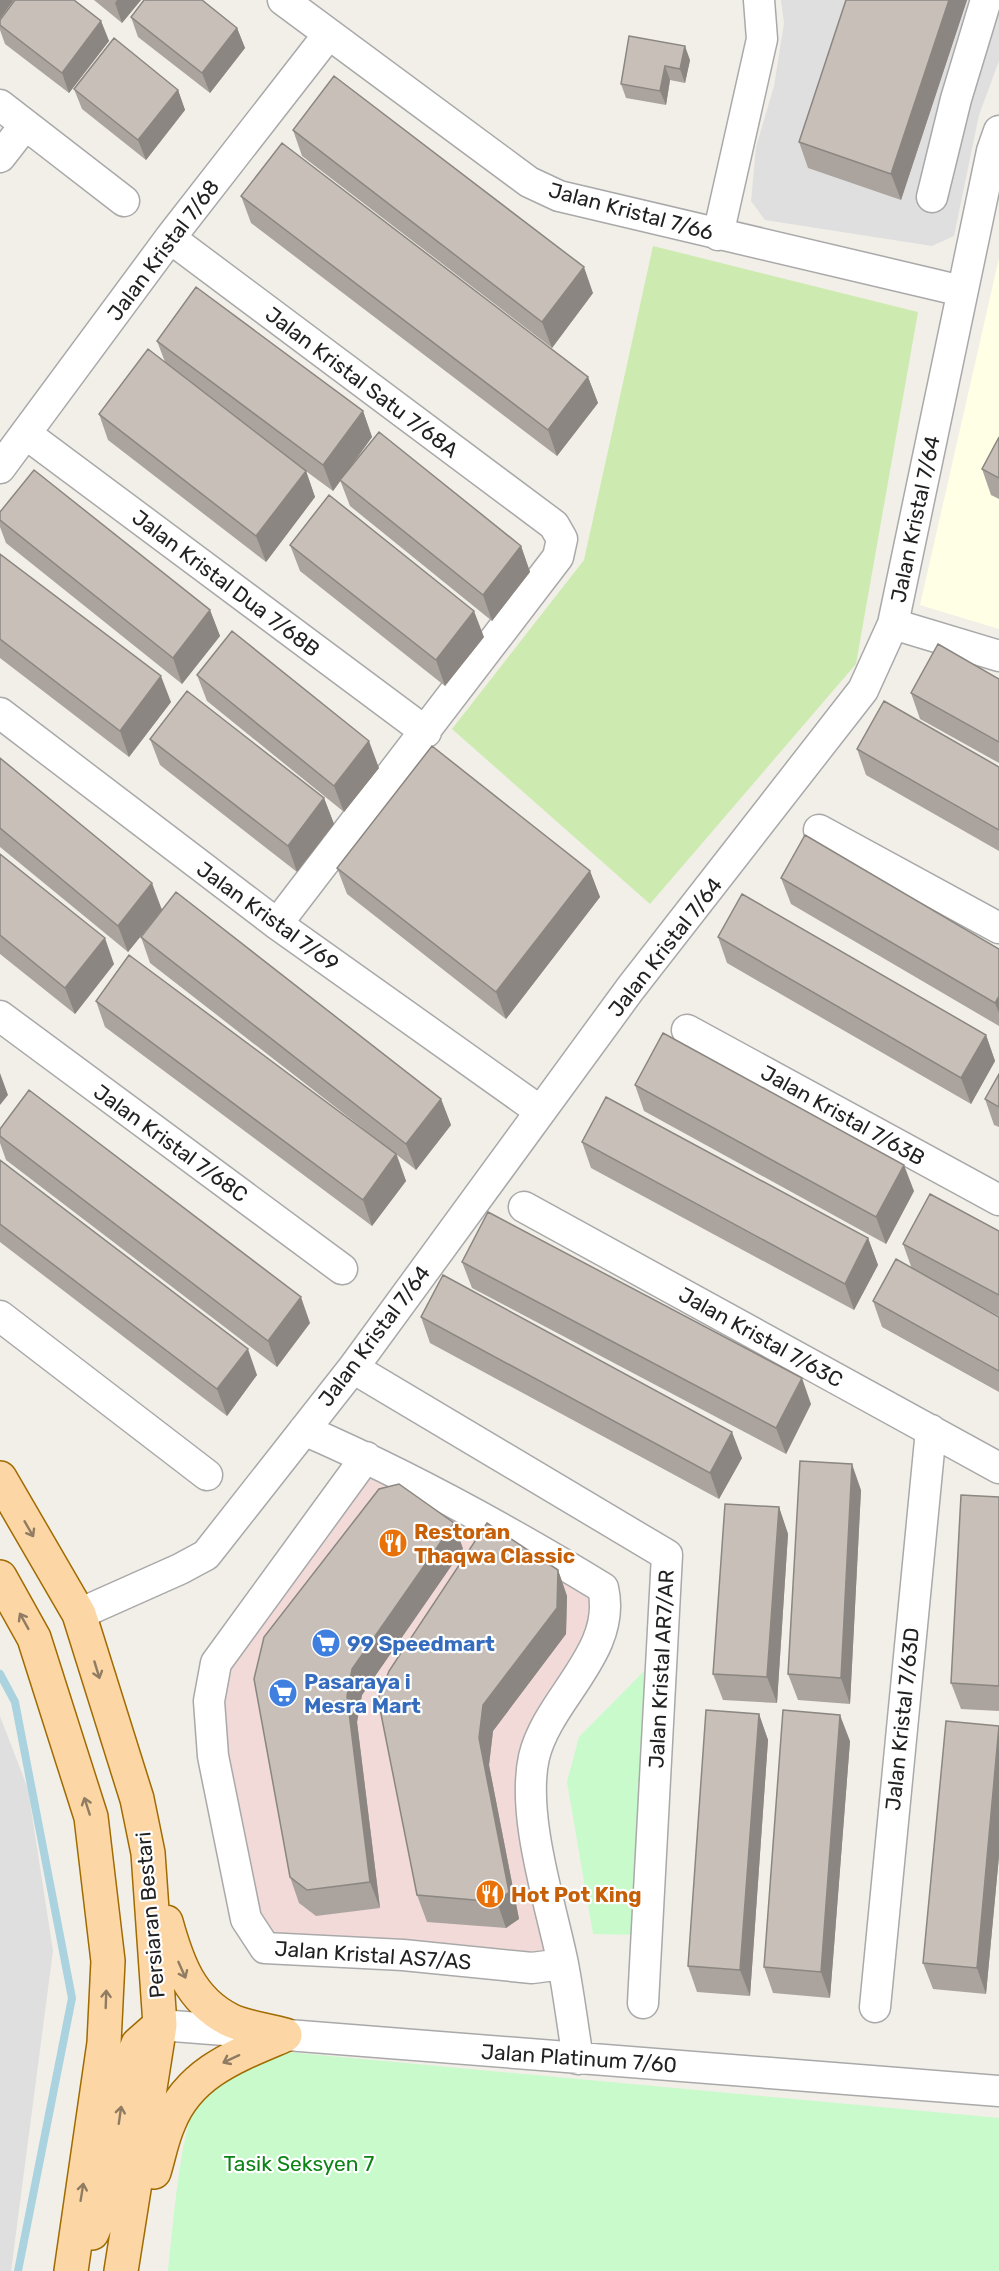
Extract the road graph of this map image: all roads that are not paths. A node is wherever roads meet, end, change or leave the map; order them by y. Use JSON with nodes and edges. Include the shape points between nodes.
{"nodes":[{"id":1,"x":283,"y":0,"type":"edge"},
{"id":2,"x":759,"y":0,"type":"edge"},
{"id":3,"x":986,"y":0,"type":"edge"},
{"id":4,"x":328,"y":35,"type":"junction"},
{"id":5,"x":0,"y":105,"type":"edge"},
{"id":6,"x":25,"y":125,"type":"junction"},
{"id":7,"x":999,"y":131,"type":"edge"},
{"id":8,"x":0,"y":157,"type":"edge"},
{"id":9,"x":932,"y":196,"type":"dead end"},
{"id":10,"x":124,"y":201,"type":"dead end"},
{"id":11,"x":718,"y":235,"type":"junction"},
{"id":12,"x":170,"y":238,"type":"junction"},
{"id":13,"x":962,"y":291,"type":"junction"},
{"id":14,"x":26,"y":434,"type":"junction"},
{"id":15,"x":0,"y":468,"type":"edge"},
{"id":16,"x":893,"y":624,"type":"junction"},
{"id":17,"x":999,"y":656,"type":"edge"},
{"id":18,"x":0,"y":713,"type":"edge"},
{"id":19,"x":426,"y":732,"type":"junction"},
{"id":20,"x":819,"y":830,"type":"dead end"},
{"id":21,"x":277,"y":924,"type":"junction"},
{"id":22,"x":999,"y":928,"type":"edge"},
{"id":23,"x":0,"y":1016,"type":"edge"},
{"id":24,"x":687,"y":1030,"type":"dead end"},
{"id":25,"x":540,"y":1111,"type":"junction"},
{"id":26,"x":999,"y":1200,"type":"edge"},
{"id":27,"x":524,"y":1207,"type":"dead end"},
{"id":28,"x":342,"y":1269,"type":"dead end"},
{"id":29,"x":0,"y":1316,"type":"edge"},
{"id":30,"x":353,"y":1368,"type":"junction"},
{"id":31,"x":304,"y":1430,"type":"junction"},
{"id":32,"x":931,"y":1430,"type":"junction"},
{"id":33,"x":366,"y":1457,"type":"junction"},
{"id":34,"x":999,"y":1468,"type":"edge"},
{"id":35,"x":207,"y":1475,"type":"dead end"},
{"id":36,"x":0,"y":1478,"type":"edge"},
{"id":37,"x":0,"y":1577,"type":"edge"},
{"id":38,"x":79,"y":1614,"type":"junction"},
{"id":39,"x":148,"y":1853,"type":"junction"},
{"id":40,"x":563,"y":1964,"type":"junction"},
{"id":41,"x":643,"y":2003,"type":"dead end"},
{"id":42,"x":875,"y":2007,"type":"dead end"},
{"id":43,"x":160,"y":2025,"type":"junction"},
{"id":44,"x":285,"y":2035,"type":"junction"},
{"id":45,"x":578,"y":2059,"type":"junction"},
{"id":46,"x":999,"y":2091,"type":"edge"},
{"id":47,"x":121,"y":2267,"type":"edge"},
{"id":48,"x":71,"y":2271,"type":"edge"},
{"id":49,"x":76,"y":2271,"type":"edge"}],
"edges":[{"from":1,"to":4,"type":"street","name":"Jalan Kristal 7/66"},
{"from":2,"to":11,"type":"street","via":[[762,39]]},
{"from":3,"to":9,"type":"street"},
{"from":4,"to":11,"type":"street","name":"Jalan Kristal 7/66","via":[[529,182],[559,196]]},
{"from":4,"to":12,"type":"street","name":"Jalan Kristal 7/68"},
{"from":5,"to":6,"type":"street"},
{"from":6,"to":8,"type":"street"},
{"from":6,"to":10,"type":"street"},
{"from":7,"to":13,"type":"street","name":"Jalan Kristal 7/64"},
{"from":11,"to":13,"type":"street","name":"Jalan Kristal 7/66"},
{"from":12,"to":14,"type":"street","name":"Jalan Kristal 7/68"},
{"from":12,"to":19,"type":"street","name":"Jalan Kristal Satu 7/68A","via":[[554,525],[561,539],[558,557]]},
{"from":13,"to":16,"type":"street","name":"Jalan Kristal 7/64"},
{"from":14,"to":15,"type":"street","name":"Jalan Kristal 7/68"},
{"from":14,"to":19,"type":"street","name":"Jalan Kristal Dua 7/68B"},
{"from":16,"to":17,"type":"street"},
{"from":16,"to":25,"type":"street","name":"Jalan Kristal 7/64","via":[[862,690]]},
{"from":18,"to":21,"type":"street","name":"Jalan Kristal 7/69"},
{"from":19,"to":21,"type":"street"},
{"from":20,"to":22,"type":"street"},
{"from":21,"to":25,"type":"street","name":"Jalan Kristal 7/69"},
{"from":23,"to":28,"type":"street","name":"Jalan Kristal 7/68C"},
{"from":24,"to":26,"type":"street","name":"Jalan Kristal 7/63B"},
{"from":25,"to":30,"type":"street","name":"Jalan Kristal 7/64"},
{"from":27,"to":32,"type":"street","name":"Jalan Kristal 7/63C"},
{"from":29,"to":35,"type":"street"},
{"from":30,"to":31,"type":"street","name":"Jalan Kristal 7/64"},
{"from":30,"to":41,"type":"street","name":"Jalan Kristal AR7/AR","via":[[667,1555]]},
{"from":31,"to":33,"type":"street"},
{"from":31,"to":38,"type":"street","name":"Jalan Kristal 7/64","via":[[206,1555]]},
{"from":32,"to":34,"type":"street","name":"Jalan Kristal 7/63C"},
{"from":32,"to":42,"type":"street","name":"Jalan Kristal 7/63D"},
{"from":33,"to":40,"type":"street","via":[[500,1526],[603,1588],[607,1605],[604,1626],[549,1723],[534,1756],[532,1773],[532,1808]]},
{"from":33,"to":40,"type":"street","name":"Jalan Kristal AS7/AS","via":[[216,1663],[209,1701],[213,1756],[246,1919],[265,1948],[403,1955],[532,1968]]},
{"from":36,"to":38,"type":"main road","name":"Persiaran Bestari","one_way":true},
{"from":48,"to":37,"type":"main road","one_way":true,"via":[[104,2043],[108,1961],[91,1817],[34,1638]]},
{"from":38,"to":39,"type":"main road","name":"Persiaran Bestari","one_way":true,"via":[[137,1799]]},
{"from":39,"to":43,"type":"main road","name":"Persiaran Bestari"},
{"from":39,"to":44,"type":"main road","one_way":true,"via":[[175,1956],[196,1995],[231,2020]]},
{"from":40,"to":45,"type":"street"},
{"from":43,"to":44,"type":"street","name":"Jalan Platinum 7/60"},
{"from":43,"to":47,"type":"main road","name":"Persiaran Bestari"},
{"from":49,"to":43,"type":"main road","one_way":true,"via":[[101,2212],[115,2155],[125,2078],[138,2044]]},
{"from":44,"to":45,"type":"street","name":"Jalan Platinum 7/60"},
{"from":44,"to":47,"type":"main road","one_way":true,"via":[[219,2065],[189,2087],[169,2122]]},
{"from":45,"to":46,"type":"street","name":"Jalan Platinum 7/60"}]}
